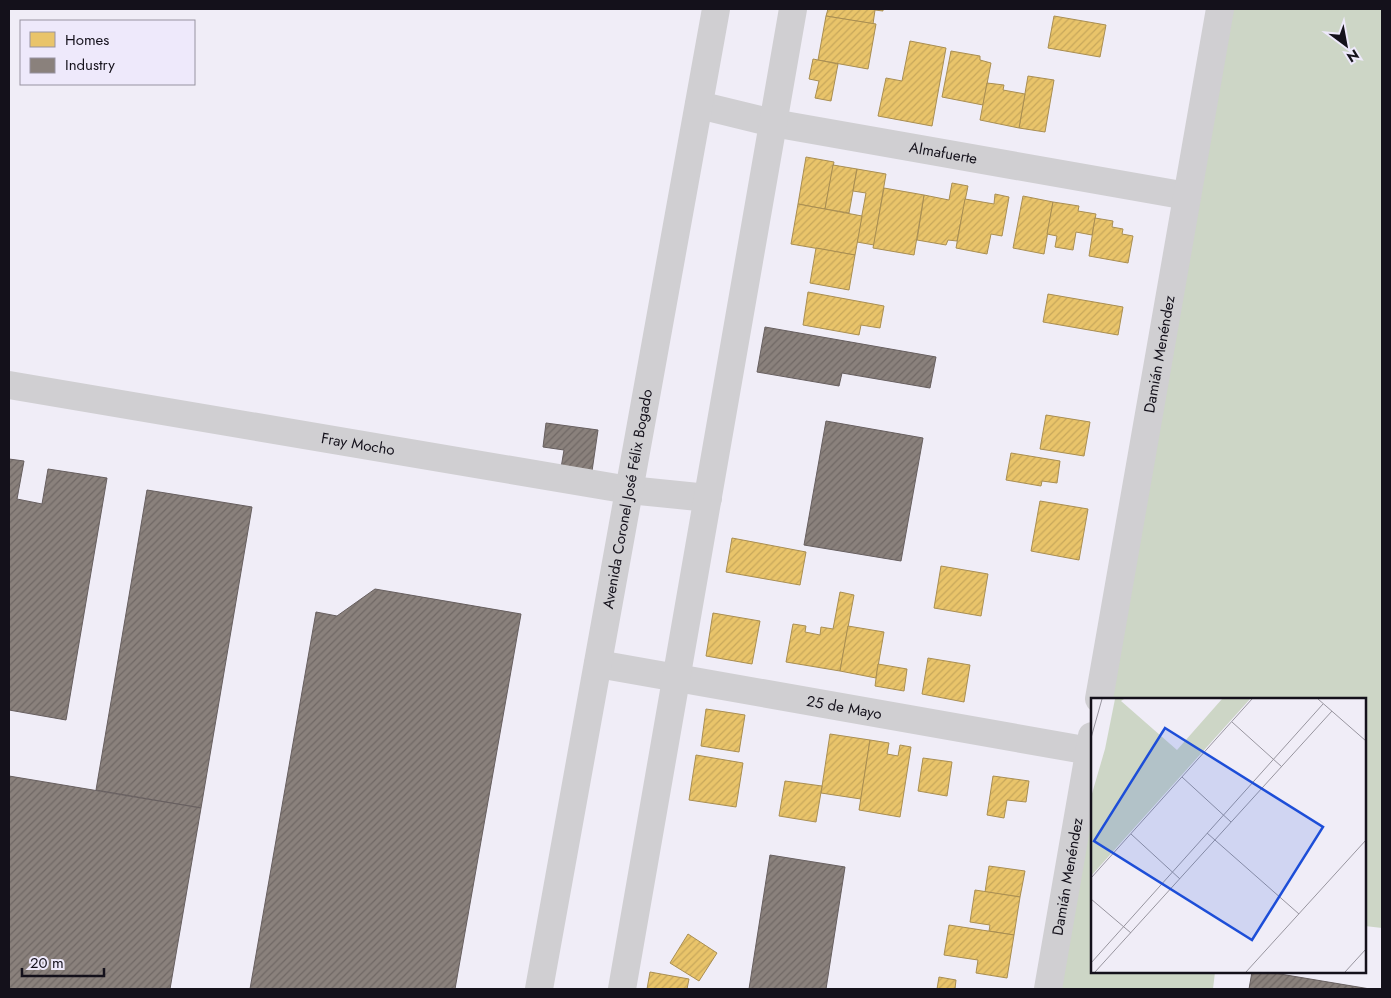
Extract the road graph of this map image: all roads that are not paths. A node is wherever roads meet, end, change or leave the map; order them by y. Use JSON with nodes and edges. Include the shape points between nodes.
{"nodes":[{"id":1,"x":716,"y":9,"type":"edge"},
{"id":2,"x":793,"y":9,"type":"edge"},
{"id":3,"x":1220,"y":9,"type":"edge"},
{"id":4,"x":699,"y":106,"type":"junction"},
{"id":5,"x":773,"y":123,"type":"junction"},
{"id":6,"x":1187,"y":196,"type":"junction"},
{"id":7,"x":9,"y":385,"type":"edge"},
{"id":8,"x":629,"y":490,"type":"junction"},
{"id":9,"x":708,"y":498,"type":"junction"},
{"id":10,"x":598,"y":664,"type":"junction"},
{"id":11,"x":677,"y":678,"type":"junction"},
{"id":12,"x":1099,"y":698,"type":"edge"},
{"id":13,"x":1091,"y":743,"type":"edge"},
{"id":14,"x":539,"y":989,"type":"edge"},
{"id":15,"x":622,"y":989,"type":"edge"},
{"id":16,"x":1048,"y":989,"type":"edge"}],
"edges":[{"from":1,"to":4,"type":"street","name":"Avenida Coronel José Félix Bogado"},
{"from":2,"to":5,"type":"street"},
{"from":3,"to":6,"type":"street","name":"Damián Menéndez"},
{"from":4,"to":5,"type":"street","name":"Almafuerte"},
{"from":4,"to":8,"type":"street","name":"Avenida Coronel José Félix Bogado"},
{"from":5,"to":6,"type":"street","name":"Almafuerte"},
{"from":5,"to":9,"type":"street"},
{"from":6,"to":12,"type":"street","name":"Damián Menéndez"},
{"from":7,"to":8,"type":"street","name":"Fray Mocho"},
{"from":8,"to":9,"type":"street","name":"Fray Mocho"},
{"from":8,"to":10,"type":"street","name":"Avenida Coronel José Félix Bogado"},
{"from":9,"to":11,"type":"street"},
{"from":10,"to":11,"type":"street","name":"25 de Mayo"},
{"from":10,"to":14,"type":"street","name":"Avenida Coronel José Félix Bogado"},
{"from":11,"to":13,"type":"street","name":"25 de Mayo"},
{"from":11,"to":15,"type":"street"},
{"from":13,"to":16,"type":"street","name":"Damián Menéndez"}]}
